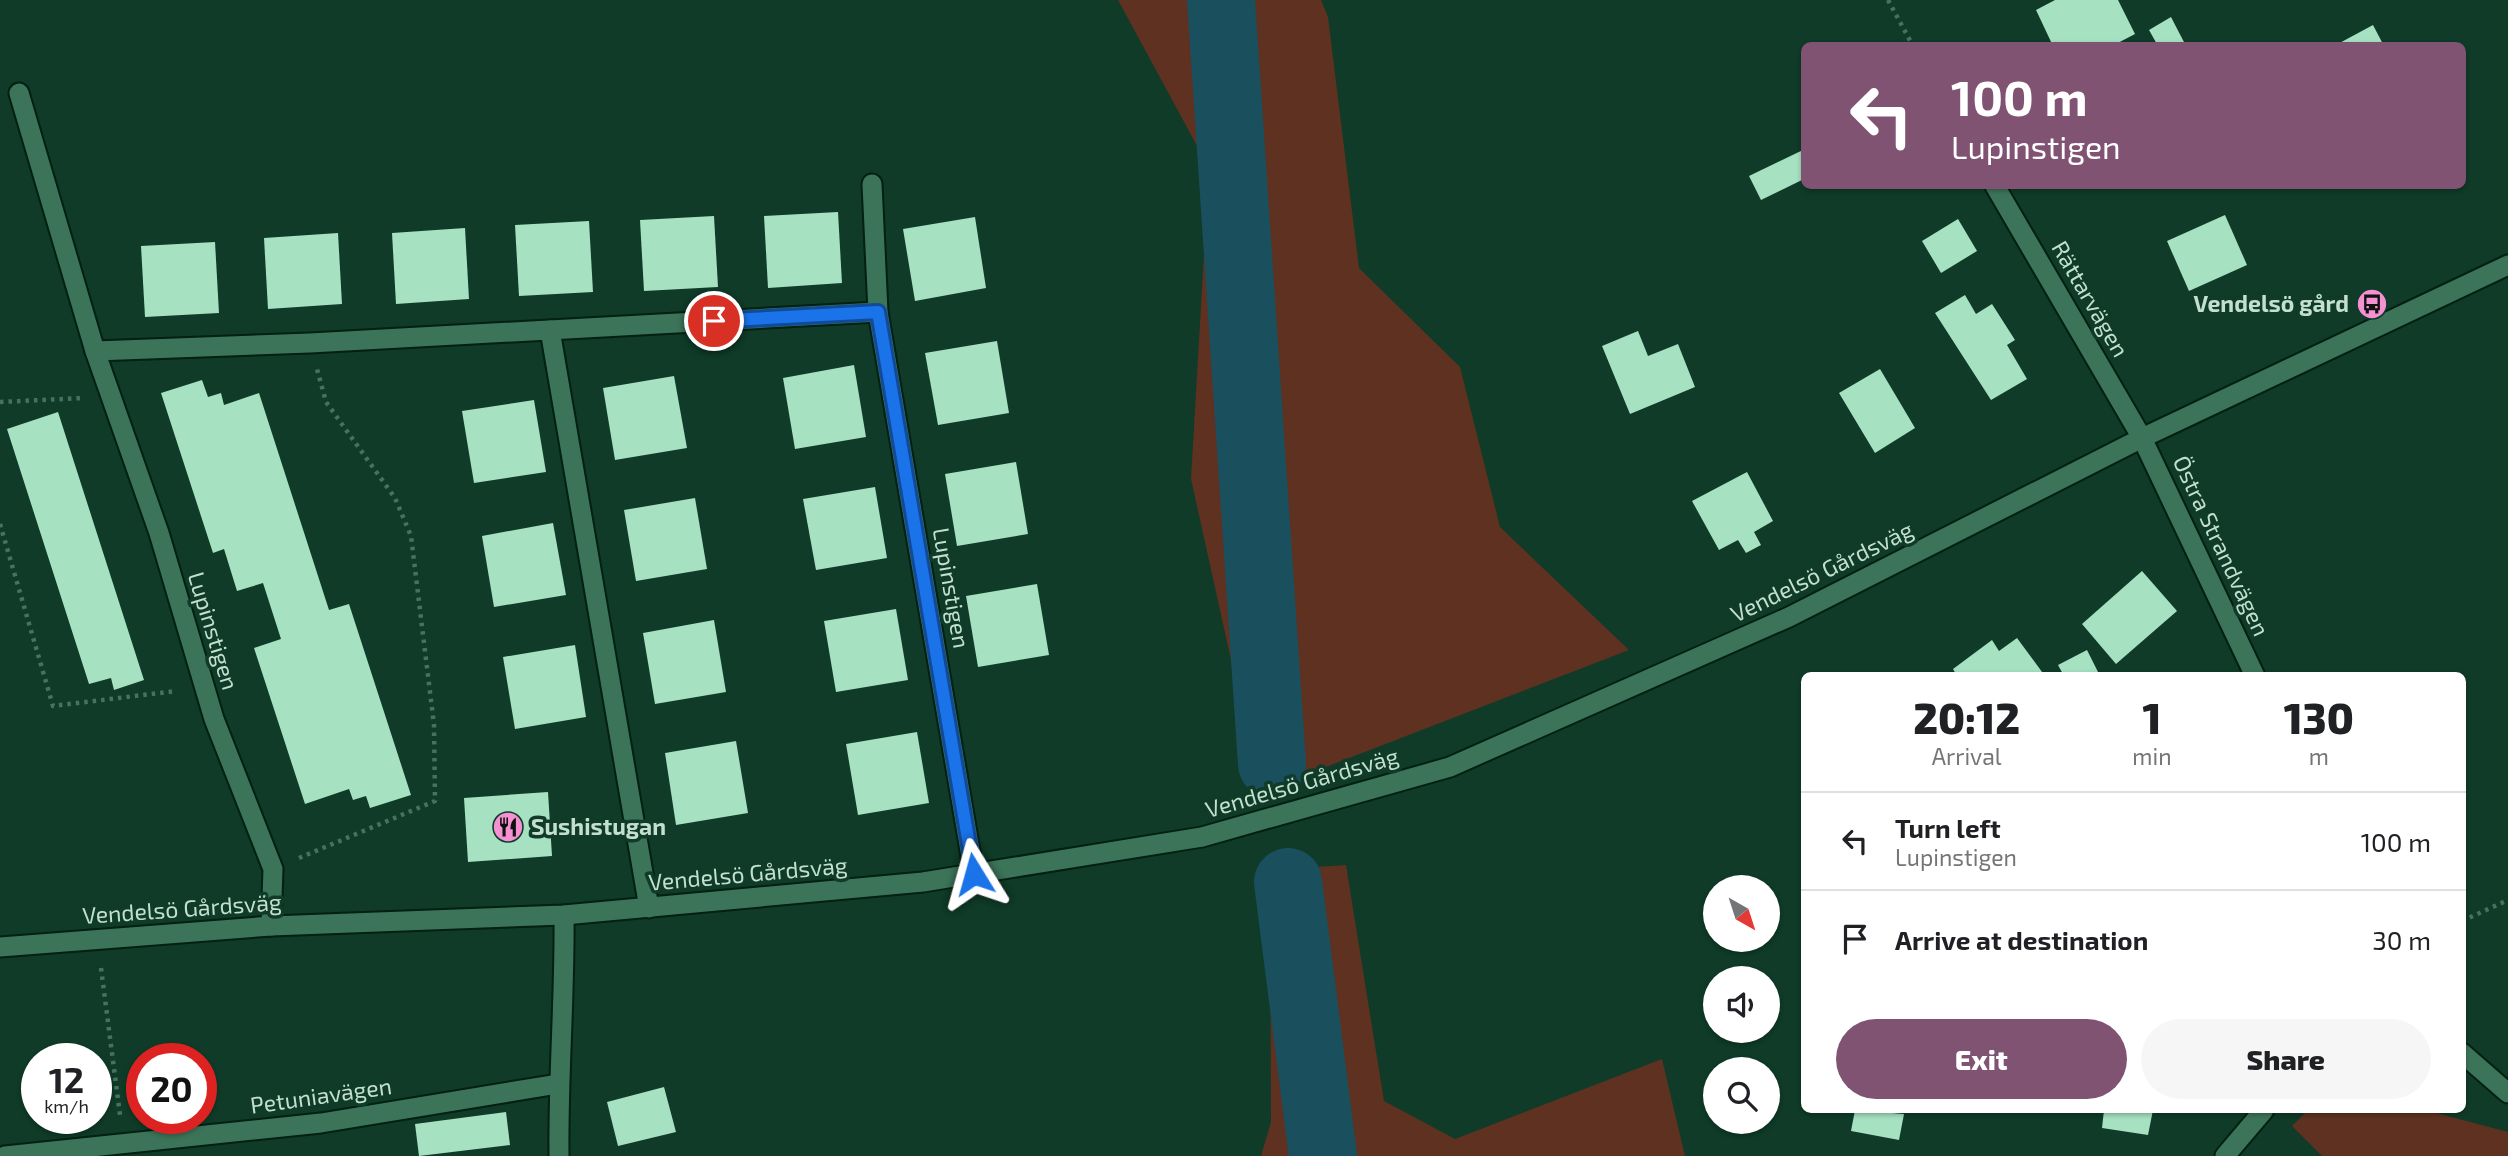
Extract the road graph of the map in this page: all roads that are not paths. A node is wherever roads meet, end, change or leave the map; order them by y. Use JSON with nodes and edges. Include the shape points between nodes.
{"nodes":[{"id":1,"x":19,"y":93,"type":"dead end"},
{"id":2,"x":872,"y":184,"type":"dead end"},
{"id":3,"x":1996,"y":189,"type":"edge"},
{"id":4,"x":2508,"y":265,"type":"edge"},
{"id":5,"x":878,"y":312,"type":"junction"},
{"id":6,"x":550,"y":330,"type":"junction"},
{"id":7,"x":95,"y":351,"type":"junction"},
{"id":8,"x":2142,"y":438,"type":"junction"},
{"id":9,"x":2253,"y":672,"type":"edge"},
{"id":10,"x":974,"y":874,"type":"junction"},
{"id":11,"x":649,"y":908,"type":"junction"},
{"id":12,"x":564,"y":915,"type":"junction"},
{"id":13,"x":271,"y":926,"type":"junction"},
{"id":14,"x":0,"y":947,"type":"edge"},
{"id":15,"x":2466,"y":1056,"type":"edge"},
{"id":16,"x":558,"y":1084,"type":"junction"},
{"id":17,"x":2508,"y":1093,"type":"edge"},
{"id":18,"x":2261,"y":1113,"type":"edge"},
{"id":19,"x":5,"y":1156,"type":"edge"},
{"id":20,"x":559,"y":1156,"type":"edge"},
{"id":21,"x":2225,"y":1156,"type":"edge"}],
"edges":[{"from":1,"to":7,"type":"street","name":"Lupinstigen"},
{"from":2,"to":5,"type":"street","name":"Lupinstigen"},
{"from":3,"to":8,"type":"street","name":"Rättarvägen"},
{"from":4,"to":8,"type":"street","name":"Vendelsö Gårdsväg"},
{"from":5,"to":6,"type":"street"},
{"from":5,"to":10,"type":"street","name":"Lupinstigen"},
{"from":6,"to":7,"type":"street"},
{"from":6,"to":11,"type":"street"},
{"from":7,"to":13,"type":"street","name":"Lupinstigen","via":[[159,533],[214,719],[273,869]]},
{"from":8,"to":9,"type":"street","name":"Östra Strandvägen"},
{"from":8,"to":10,"type":"street","name":"Vendelsö Gårdsväg","via":[[1789,617],[1450,766],[1202,837]]},
{"from":10,"to":11,"type":"street","name":"Vendelsö Gårdsväg"},
{"from":11,"to":12,"type":"street","name":"Vendelsö Gårdsväg"},
{"from":12,"to":13,"type":"street","name":"Vendelsö Gårdsväg"},
{"from":12,"to":16,"type":"street","via":[[565,991]]},
{"from":13,"to":14,"type":"street","name":"Vendelsö Gårdsväg"},
{"from":15,"to":17,"type":"street"},
{"from":16,"to":19,"type":"street","name":"Petuniavägen","via":[[321,1124]]},
{"from":16,"to":20,"type":"street"},
{"from":18,"to":21,"type":"street"}]}
